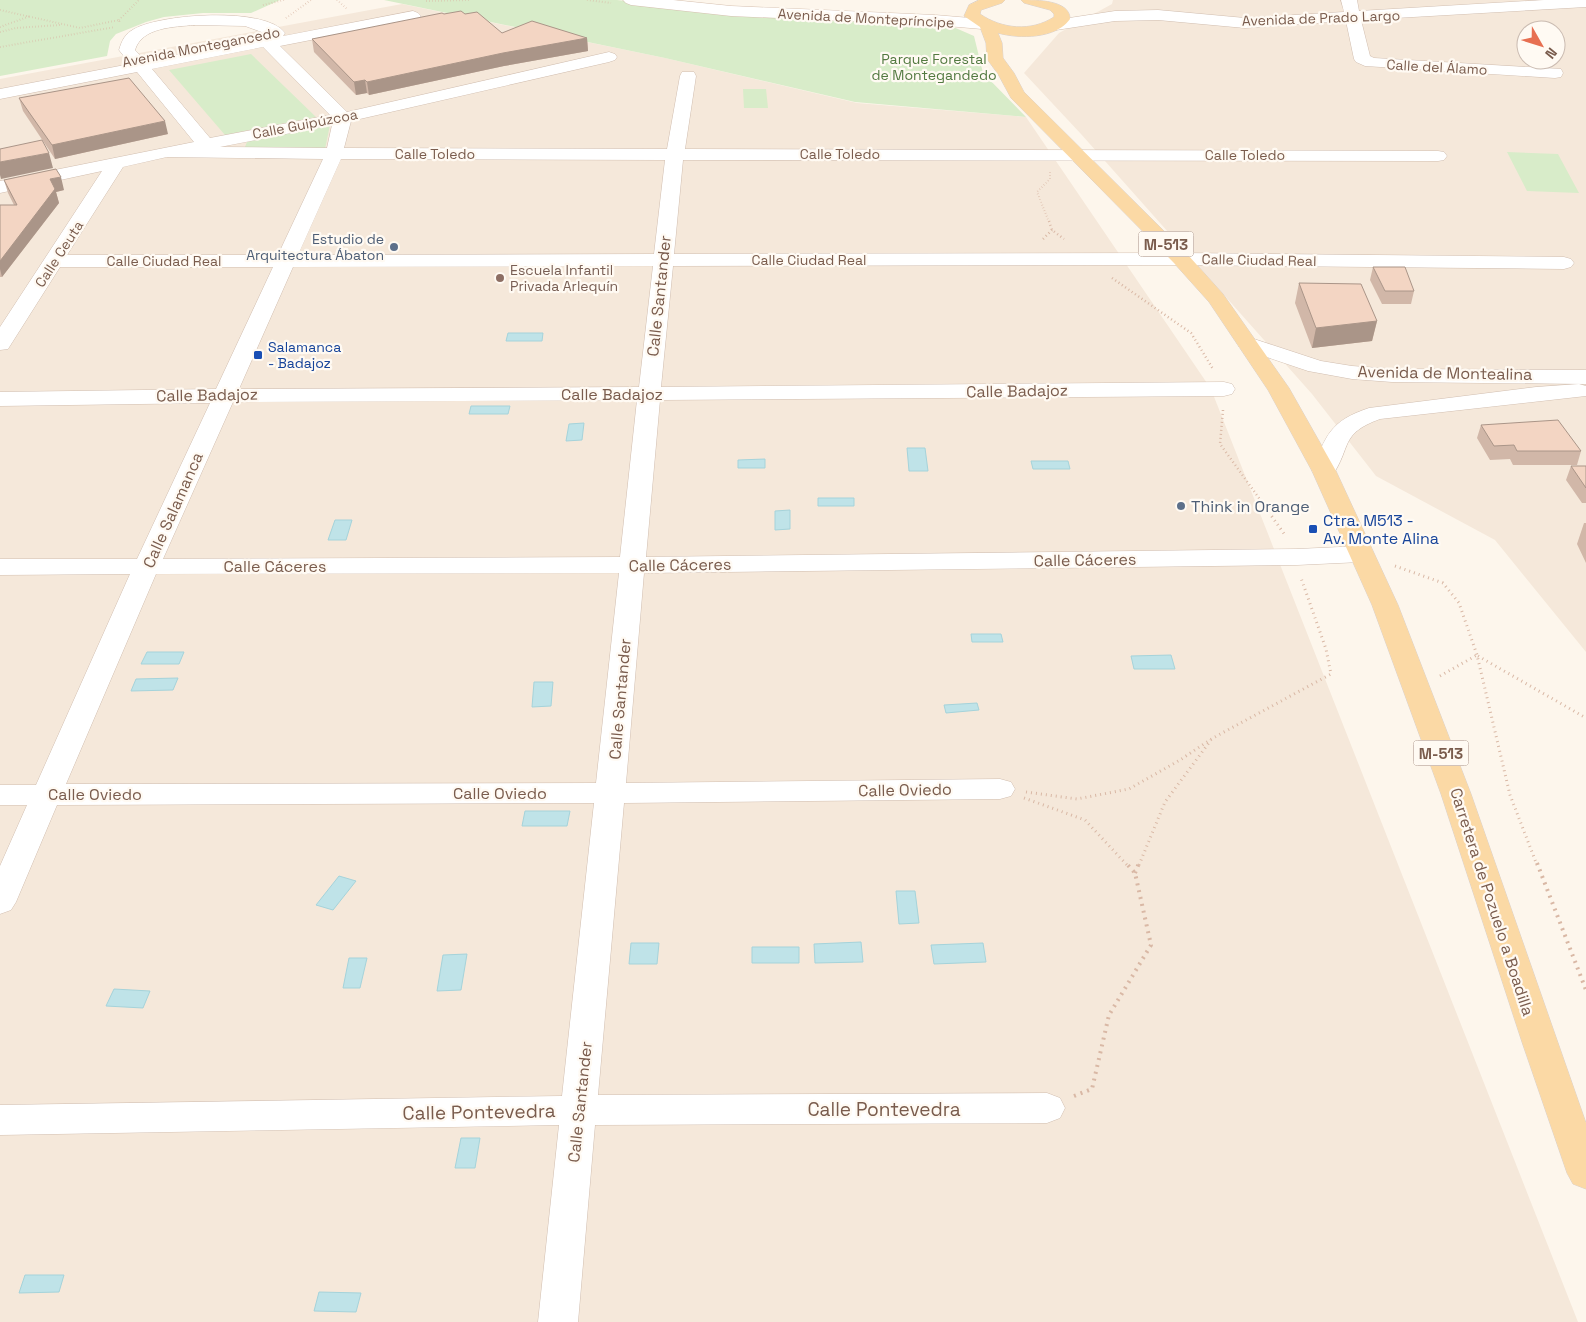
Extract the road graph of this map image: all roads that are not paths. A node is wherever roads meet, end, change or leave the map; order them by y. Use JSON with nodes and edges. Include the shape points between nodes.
{"nodes":[{"id":1,"x":631,"y":0,"type":"edge"},
{"id":2,"x":686,"y":0,"type":"edge"},
{"id":3,"x":997,"y":0,"type":"edge"},
{"id":4,"x":1505,"y":0,"type":"edge"},
{"id":5,"x":1035,"y":1,"type":"edge"},
{"id":6,"x":1586,"y":2,"type":"edge"},
{"id":7,"x":976,"y":4,"type":"edge"},
{"id":8,"x":1352,"y":9,"type":"edge"},
{"id":9,"x":413,"y":16,"type":"dead end"},
{"id":10,"x":984,"y":25,"type":"junction"},
{"id":11,"x":1048,"y":27,"type":"junction"},
{"id":12,"x":272,"y":37,"type":"junction"},
{"id":13,"x":609,"y":57,"type":"dead end"},
{"id":14,"x":137,"y":63,"type":"junction"},
{"id":15,"x":1006,"y":73,"type":"junction"},
{"id":16,"x":1555,"y":73,"type":"dead end"},
{"id":17,"x":688,"y":76,"type":"dead end"},
{"id":18,"x":0,"y":86,"type":"edge"},
{"id":19,"x":0,"y":94,"type":"edge"},
{"id":20,"x":343,"y":118,"type":"junction"},
{"id":21,"x":205,"y":144,"type":"junction"},
{"id":22,"x":242,"y":145,"type":"junction"},
{"id":23,"x":167,"y":152,"type":"junction"},
{"id":24,"x":1074,"y":153,"type":"junction"},
{"id":25,"x":334,"y":154,"type":"junction"},
{"id":26,"x":675,"y":154,"type":"junction"},
{"id":27,"x":1438,"y":156,"type":"dead end"},
{"id":28,"x":117,"y":162,"type":"junction"},
{"id":29,"x":0,"y":187,"type":"edge"},
{"id":30,"x":1181,"y":259,"type":"junction"},
{"id":31,"x":663,"y":260,"type":"junction"},
{"id":32,"x":54,"y":261,"type":"junction"},
{"id":33,"x":284,"y":261,"type":"junction"},
{"id":34,"x":1564,"y":263,"type":"dead end"},
{"id":35,"x":1248,"y":343,"type":"junction"},
{"id":36,"x":0,"y":344,"type":"edge"},
{"id":37,"x":1586,"y":377,"type":"edge"},
{"id":38,"x":1224,"y":389,"type":"dead end"},
{"id":39,"x":1586,"y":390,"type":"edge"},
{"id":40,"x":226,"y":394,"type":"junction"},
{"id":41,"x":649,"y":394,"type":"junction"},
{"id":42,"x":0,"y":398,"type":"edge"},
{"id":43,"x":1324,"y":471,"type":"junction"},
{"id":44,"x":1361,"y":554,"type":"junction"},
{"id":45,"x":632,"y":565,"type":"junction"},
{"id":46,"x":147,"y":566,"type":"junction"},
{"id":47,"x":0,"y":567,"type":"edge"},
{"id":48,"x":1000,"y":789,"type":"road end"},
{"id":49,"x":611,"y":793,"type":"junction"},
{"id":50,"x":47,"y":794,"type":"junction"},
{"id":51,"x":0,"y":795,"type":"edge"},
{"id":52,"x":0,"y":902,"type":"edge"},
{"id":53,"x":1047,"y":1108,"type":"road end"},
{"id":54,"x":579,"y":1110,"type":"junction"},
{"id":55,"x":0,"y":1120,"type":"edge"},
{"id":56,"x":1586,"y":1173,"type":"edge"},
{"id":57,"x":558,"y":1322,"type":"edge"}],
"edges":[{"from":1,"to":10,"type":"street","name":"Avenida de Montepríncipe","via":[[731,11]]},
{"from":2,"to":7,"type":"street","name":"Avenida de Montepríncipe","via":[[901,14]]},
{"from":3,"to":7,"type":"main road"},
{"from":4,"to":8,"type":"street","name":"Avenida de Prado Largo"},
{"from":5,"to":8,"type":"street","name":"Avenida de Prado Largo","via":[[1078,8],[1255,14]]},
{"from":5,"to":11,"type":"main road","via":[[1055,7],[1062,13],[1062,19]]},
{"from":6,"to":8,"type":"street","name":"Avenida de Prado Largo"},
{"from":7,"to":10,"type":"main road","number":"M-513","via":[[972,16]]},
{"from":8,"to":11,"type":"street","name":"Avenida de Prado Largo","via":[[1245,22],[1158,15],[1115,16]]},
{"from":8,"to":16,"type":"street","name":"Calle del Álamo","via":[[1362,59],[1370,63]]},
{"from":9,"to":12,"type":"street","name":"Avenida Montegancedo","via":[[277,42]]},
{"from":10,"to":11,"type":"main road","via":[[1004,30]]},
{"from":10,"to":15,"type":"main road","name":"Carretera de Pozuelo a Boadilla","number":"M-513","via":[[994,43],[995,59]]},
{"from":11,"to":15,"type":"main road","via":[[1028,38],[1014,52]]},
{"from":12,"to":14,"type":"street","name":"Avenida Montegancedo"},
{"from":12,"to":14,"type":"street","via":[[253,23],[193,20],[164,24],[131,38],[127,50]]},
{"from":12,"to":20,"type":"street"},
{"from":13,"to":20,"type":"street","name":"Calle Guipúzcoa"},
{"from":14,"to":18,"type":"street","name":"Avenida Montegancedo"},
{"from":14,"to":19,"type":"street","name":"Avenida Montegancedo"},
{"from":14,"to":21,"type":"street"},
{"from":15,"to":24,"type":"main road","name":"Carretera de Pozuelo a Boadilla","number":"M-513","via":[[1017,94]]},
{"from":17,"to":26,"type":"street","name":"Calle Santander"},
{"from":20,"to":22,"type":"street","name":"Calle Guipúzcoa"},
{"from":20,"to":25,"type":"street","name":"Calle Salamanca"},
{"from":21,"to":22,"type":"street","name":"Calle Guipúzcoa"},
{"from":21,"to":23,"type":"street","name":"Calle Guipúzcoa"},
{"from":22,"to":23,"type":"street","name":"Calle Toledo"},
{"from":22,"to":25,"type":"street","name":"Calle Toledo"},
{"from":23,"to":28,"type":"street","name":"Calle Guipúzcoa"},
{"from":24,"to":26,"type":"street","name":"Calle Toledo"},
{"from":24,"to":27,"type":"street","name":"Calle Toledo"},
{"from":24,"to":30,"type":"main road","name":"Carretera de Pozuelo a Boadilla","number":"M-513"},
{"from":25,"to":26,"type":"street","name":"Calle Toledo"},
{"from":25,"to":33,"type":"street","name":"Calle Salamanca"},
{"from":26,"to":31,"type":"street","name":"Calle Santander"},
{"from":28,"to":29,"type":"street","name":"Calle Guipúzcoa"},
{"from":28,"to":32,"type":"street","name":"Calle Ceuta"},
{"from":30,"to":31,"type":"street","name":"Calle Ciudad Real"},
{"from":30,"to":34,"type":"street","name":"Calle Ciudad Real"},
{"from":30,"to":35,"type":"main road","name":"Carretera de Pozuelo a Boadilla","number":"M-513","via":[[1216,298]]},
{"from":31,"to":33,"type":"street","name":"Calle Ciudad Real"},
{"from":31,"to":41,"type":"street","name":"Calle Santander"},
{"from":32,"to":33,"type":"street","name":"Calle Ciudad Real"},
{"from":32,"to":36,"type":"street","name":"Calle Ceuta"},
{"from":33,"to":40,"type":"street","name":"Calle Salamanca"},
{"from":35,"to":37,"type":"street","name":"Avenida de Montealina","via":[[1308,364],[1361,374]]},
{"from":35,"to":43,"type":"main road","name":"Carretera de Pozuelo a Boadilla","number":"M-513","via":[[1278,388]]},
{"from":38,"to":41,"type":"street","name":"Calle Badajoz"},
{"from":39,"to":43,"type":"street","name":"Avenida de Montealina","via":[[1377,413],[1348,424],[1337,436]]},
{"from":40,"to":41,"type":"street","name":"Calle Badajoz"},
{"from":40,"to":42,"type":"street","name":"Calle Badajoz"},
{"from":40,"to":46,"type":"street","name":"Calle Salamanca"},
{"from":41,"to":45,"type":"street","name":"Calle Santander"},
{"from":43,"to":44,"type":"main road","name":"Carretera de Pozuelo a Boadilla","number":"M-513"},
{"from":44,"to":45,"type":"street","name":"Calle Cáceres"},
{"from":44,"to":56,"type":"main road","name":"Carretera de Pozuelo a Boadilla","number":"M-513","via":[[1385,605],[1456,794],[1538,1042]]},
{"from":45,"to":46,"type":"street","name":"Calle Cáceres"},
{"from":45,"to":49,"type":"street","name":"Calle Santander"},
{"from":46,"to":47,"type":"street","name":"Calle Cáceres"},
{"from":46,"to":50,"type":"street","name":"Calle Salamanca"},
{"from":48,"to":49,"type":"street","name":"Calle Oviedo"},
{"from":49,"to":50,"type":"street","name":"Calle Oviedo"},
{"from":49,"to":54,"type":"street","name":"Calle Santander"},
{"from":50,"to":51,"type":"street","name":"Calle Oviedo"},
{"from":50,"to":52,"type":"street","name":"Calle Salamanca"},
{"from":53,"to":54,"type":"street","name":"Calle Pontevedra"},
{"from":54,"to":55,"type":"street","name":"Calle Pontevedra"},
{"from":54,"to":57,"type":"street","name":"Calle Santander"}]}
